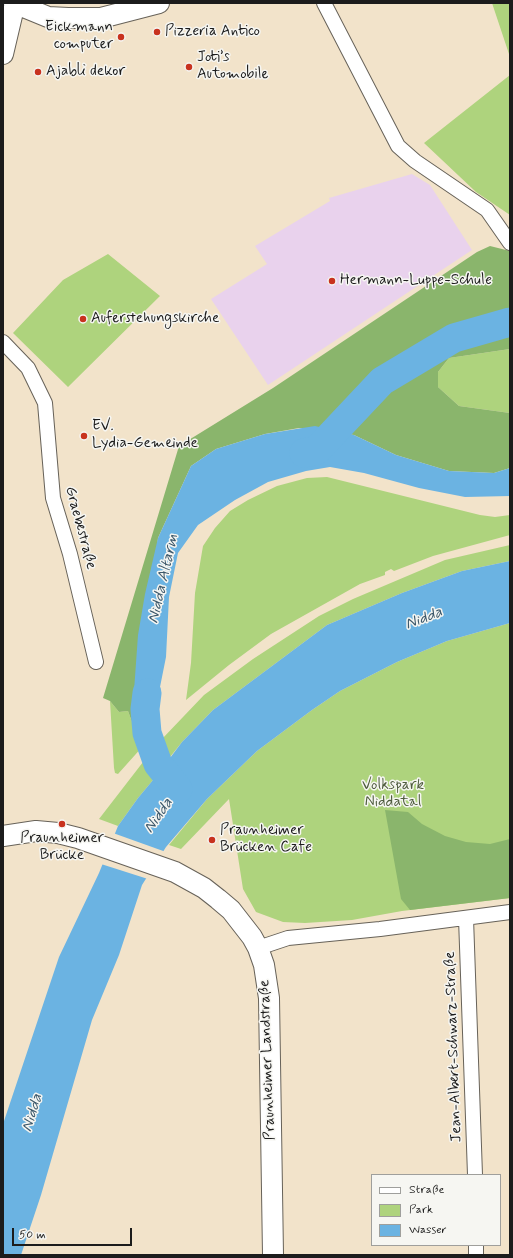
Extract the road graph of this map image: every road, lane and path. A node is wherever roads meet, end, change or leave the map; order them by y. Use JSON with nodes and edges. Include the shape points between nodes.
{"nodes":[{"id":1,"x":15,"y":3,"type":"edge"},
{"id":2,"x":159,"y":3,"type":"edge"},
{"id":3,"x":324,"y":3,"type":"edge"},
{"id":4,"x":3,"y":54,"type":"edge"},
{"id":5,"x":510,"y":243,"type":"edge"},
{"id":6,"x":3,"y":342,"type":"edge"},
{"id":7,"x":96,"y":662,"type":"dead end"},
{"id":8,"x":3,"y":836,"type":"edge"},
{"id":9,"x":510,"y":912,"type":"edge"},
{"id":10,"x":466,"y":918,"type":"junction"},
{"id":11,"x":258,"y":948,"type":"junction"},
{"id":12,"x":475,"y":1174,"type":"edge"},
{"id":13,"x":273,"y":1255,"type":"edge"}],
"edges":[{"from":1,"to":2,"type":"main road","via":[[48,17],[101,18]]},
{"from":1,"to":4,"type":"main road"},
{"from":3,"to":5,"type":"street","via":[[398,146],[415,161],[487,210]]},
{"from":6,"to":7,"type":"street","name":"Graebestraße","via":[[28,368],[45,404],[53,498],[70,554]]},
{"from":8,"to":11,"type":"main road","name":"Praunheimer Landstraße","via":[[36,831],[58,833],[176,872],[204,888],[230,910]]},
{"from":9,"to":10,"type":"street"},
{"from":10,"to":11,"type":"street","via":[[288,938]]},
{"from":10,"to":12,"type":"street","name":"Jean-Albert-Schwarz-Straße"},
{"from":11,"to":13,"type":"main road","name":"Praunheimer Landstraße","via":[[264,965],[269,998]]}]}
